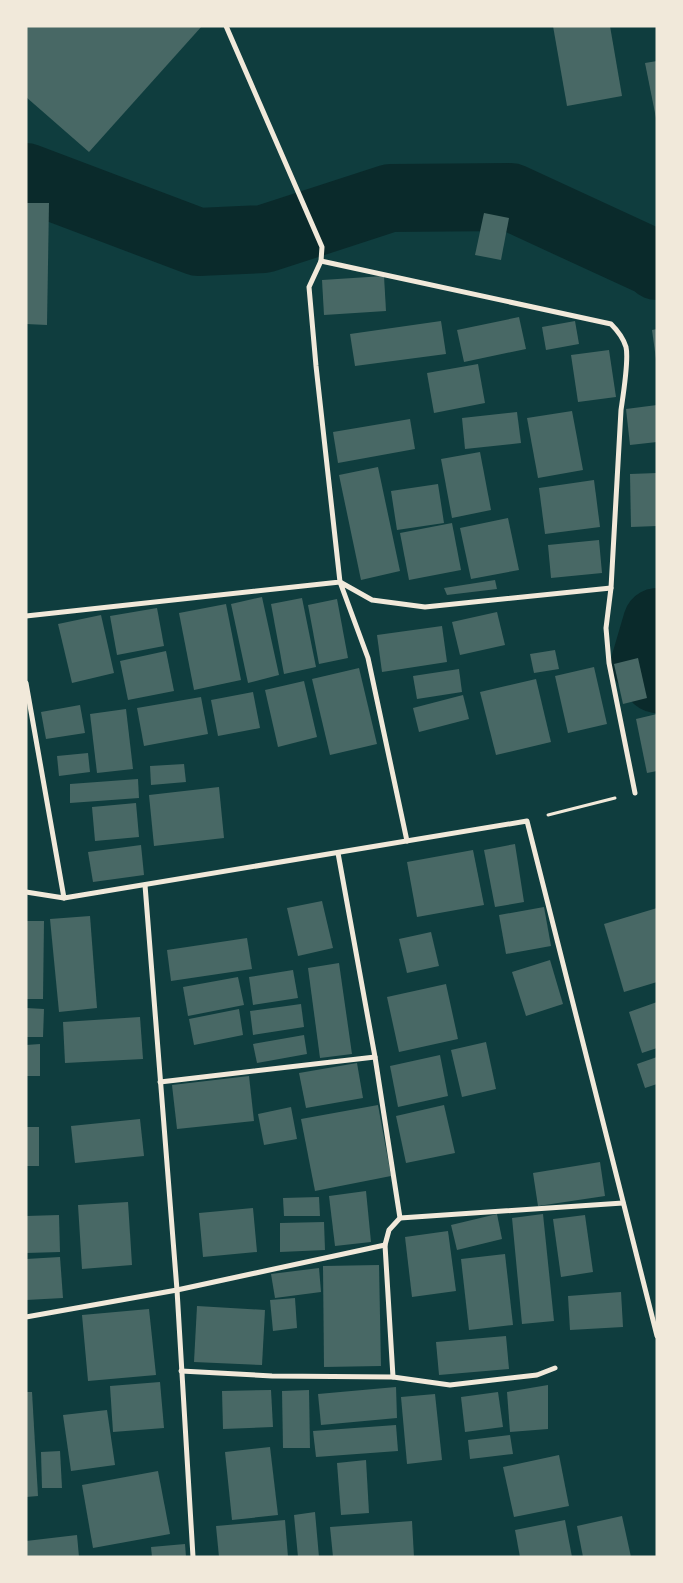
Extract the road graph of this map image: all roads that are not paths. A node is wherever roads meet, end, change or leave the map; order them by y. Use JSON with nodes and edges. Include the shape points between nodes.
{"nodes":[{"id":1,"x":226,"y":26,"type":"edge"},
{"id":2,"x":321,"y":261,"type":"junction"},
{"id":3,"x":340,"y":582,"type":"junction"},
{"id":4,"x":611,"y":588,"type":"junction"},
{"id":5,"x":26,"y":616,"type":"edge"},
{"id":6,"x":26,"y":683,"type":"edge"},
{"id":7,"x":635,"y":793,"type":"road end"},
{"id":8,"x":407,"y":840,"type":"junction"},
{"id":9,"x":338,"y":853,"type":"junction"},
{"id":10,"x":145,"y":885,"type":"junction"},
{"id":11,"x":26,"y":892,"type":"edge"},
{"id":12,"x":64,"y":898,"type":"junction"},
{"id":13,"x":376,"y":1057,"type":"junction"},
{"id":14,"x":160,"y":1082,"type":"junction"},
{"id":15,"x":623,"y":1203,"type":"junction"},
{"id":16,"x":400,"y":1218,"type":"junction"},
{"id":17,"x":385,"y":1245,"type":"junction"},
{"id":18,"x":177,"y":1290,"type":"junction"},
{"id":19,"x":26,"y":1317,"type":"edge"},
{"id":20,"x":657,"y":1336,"type":"edge"},
{"id":21,"x":555,"y":1368,"type":"dead end"},
{"id":22,"x":182,"y":1371,"type":"junction"},
{"id":23,"x":393,"y":1377,"type":"junction"},
{"id":24,"x":193,"y":1557,"type":"edge"}],
"edges":[{"from":1,"to":2,"type":"street","via":[[320,241]]},
{"from":2,"to":3,"type":"street","via":[[310,287]]},
{"from":2,"to":4,"type":"street","via":[[611,324],[621,334],[626,348]]},
{"from":3,"to":4,"type":"street","via":[[372,600],[425,607]]},
{"from":3,"to":5,"type":"street"},
{"from":3,"to":8,"type":"street","via":[[368,658]]},
{"from":4,"to":7,"type":"street","via":[[607,649]]},
{"from":6,"to":12,"type":"street"},
{"from":8,"to":9,"type":"street"},
{"from":8,"to":15,"type":"street","via":[[526,821]]},
{"from":9,"to":10,"type":"street"},
{"from":9,"to":13,"type":"street"},
{"from":10,"to":12,"type":"street"},
{"from":10,"to":14,"type":"street"},
{"from":11,"to":12,"type":"street"},
{"from":13,"to":14,"type":"street"},
{"from":13,"to":16,"type":"street"},
{"from":14,"to":18,"type":"street"},
{"from":15,"to":16,"type":"street"},
{"from":15,"to":20,"type":"street"},
{"from":16,"to":17,"type":"street","via":[[389,1230]]},
{"from":17,"to":18,"type":"street"},
{"from":17,"to":23,"type":"street"},
{"from":18,"to":19,"type":"street"},
{"from":18,"to":22,"type":"street"},
{"from":21,"to":23,"type":"street","via":[[537,1375],[450,1385]]},
{"from":22,"to":23,"type":"street"},
{"from":22,"to":24,"type":"street"}]}
